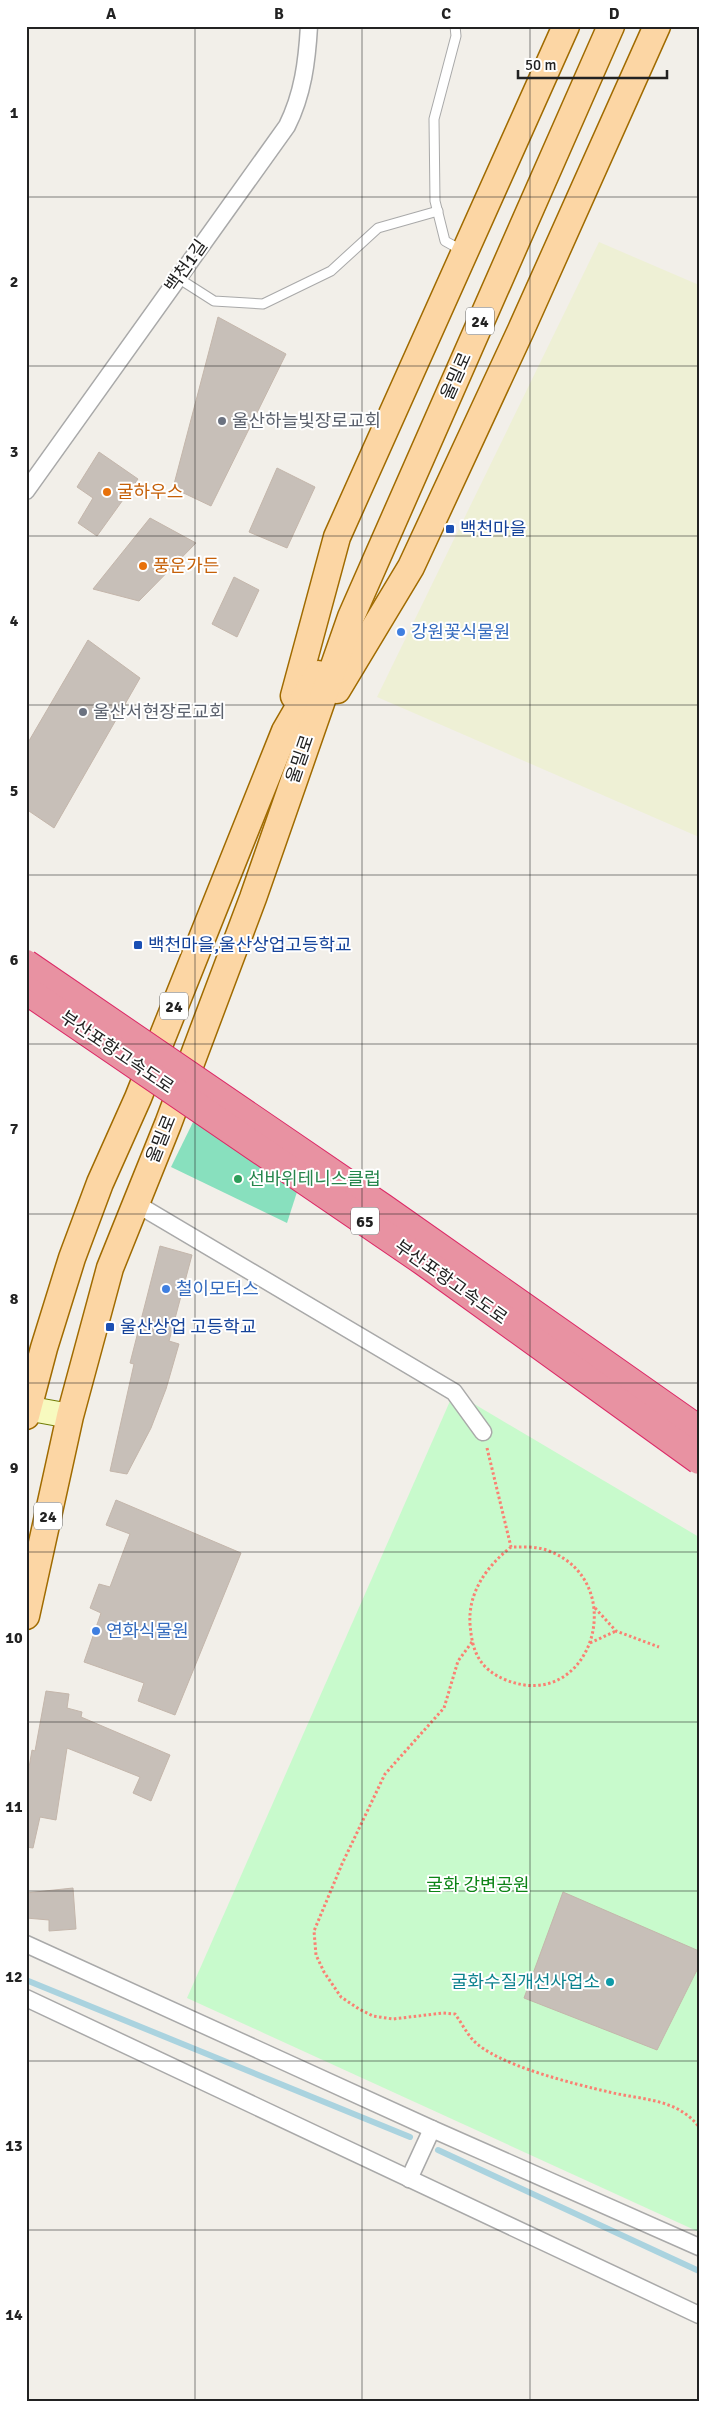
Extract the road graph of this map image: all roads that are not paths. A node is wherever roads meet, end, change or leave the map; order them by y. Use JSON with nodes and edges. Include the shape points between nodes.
{"nodes":[{"id":1,"x":309,"y":26,"type":"edge"},
{"id":2,"x":455,"y":26,"type":"edge"},
{"id":3,"x":566,"y":26,"type":"edge"},
{"id":4,"x":611,"y":26,"type":"edge"},
{"id":5,"x":657,"y":26,"type":"edge"},
{"id":6,"x":438,"y":211,"type":"junction"},
{"id":7,"x":464,"y":251,"type":"junction"},
{"id":8,"x":178,"y":278,"type":"junction"},
{"id":9,"x":26,"y":491,"type":"edge"},
{"id":10,"x":296,"y":734,"type":"junction"},
{"id":11,"x":26,"y":964,"type":"edge"},
{"id":12,"x":26,"y":990,"type":"edge"},
{"id":13,"x":135,"y":1203,"type":"junction"},
{"id":14,"x":27,"y":1411,"type":"edge"},
{"id":15,"x":70,"y":1416,"type":"junction"},
{"id":16,"x":699,"y":1430,"type":"edge"},
{"id":17,"x":483,"y":1432,"type":"road end"},
{"id":18,"x":699,"y":1460,"type":"edge"},
{"id":19,"x":26,"y":1616,"type":"edge"},
{"id":20,"x":26,"y":1944,"type":"edge"},
{"id":21,"x":26,"y":1998,"type":"edge"},
{"id":22,"x":432,"y":2129,"type":"junction"},
{"id":23,"x":409,"y":2178,"type":"junction"},
{"id":24,"x":699,"y":2247,"type":"edge"},
{"id":25,"x":699,"y":2315,"type":"edge"}],
"edges":[{"from":1,"to":8,"type":"street","name":"백천1길","via":[[304,75],[295,110],[287,126]]},
{"from":2,"to":6,"type":"lane","via":[[456,36],[434,118],[435,201]]},
{"from":3,"to":7,"type":"main road"},
{"from":4,"to":10,"type":"main road","name":"울밀로","number":"24","via":[[351,617]]},
{"from":5,"to":10,"type":"main road","via":[[411,567]]},
{"from":6,"to":7,"type":"lane","via":[[444,241]]},
{"from":6,"to":8,"type":"lane","via":[[378,228],[331,271],[263,304],[214,301]]},
{"from":7,"to":10,"type":"main road","via":[[337,537]]},
{"from":8,"to":9,"type":"street","name":"백천1길"},
{"from":10,"to":13,"type":"main road","name":"울밀로","number":"24","via":[[253,898]]},
{"from":10,"to":14,"type":"main road","name":"울밀로","number":"24","via":[[97,1192],[72,1258]]},
{"from":11,"to":16,"type":"highway","name":"부산포항고속도로","number":"65","bridge":true,"via":[[383,1208]]},
{"from":12,"to":18,"type":"highway","name":"부산포항고속도로","number":"65","bridge":true,"via":[[414,1255]]},
{"from":13,"to":15,"type":"main road","name":"울밀로","number":"24","via":[[110,1268]]},
{"from":13,"to":17,"type":"street","via":[[454,1392]]},
{"from":14,"to":15,"type":"main road"},
{"from":15,"to":19,"type":"main road","name":"울밀로","number":"24"},
{"from":20,"to":22,"type":"street"},
{"from":21,"to":23,"type":"street"},
{"from":22,"to":23,"type":"street"},
{"from":22,"to":24,"type":"street"},
{"from":23,"to":25,"type":"street"}]}
